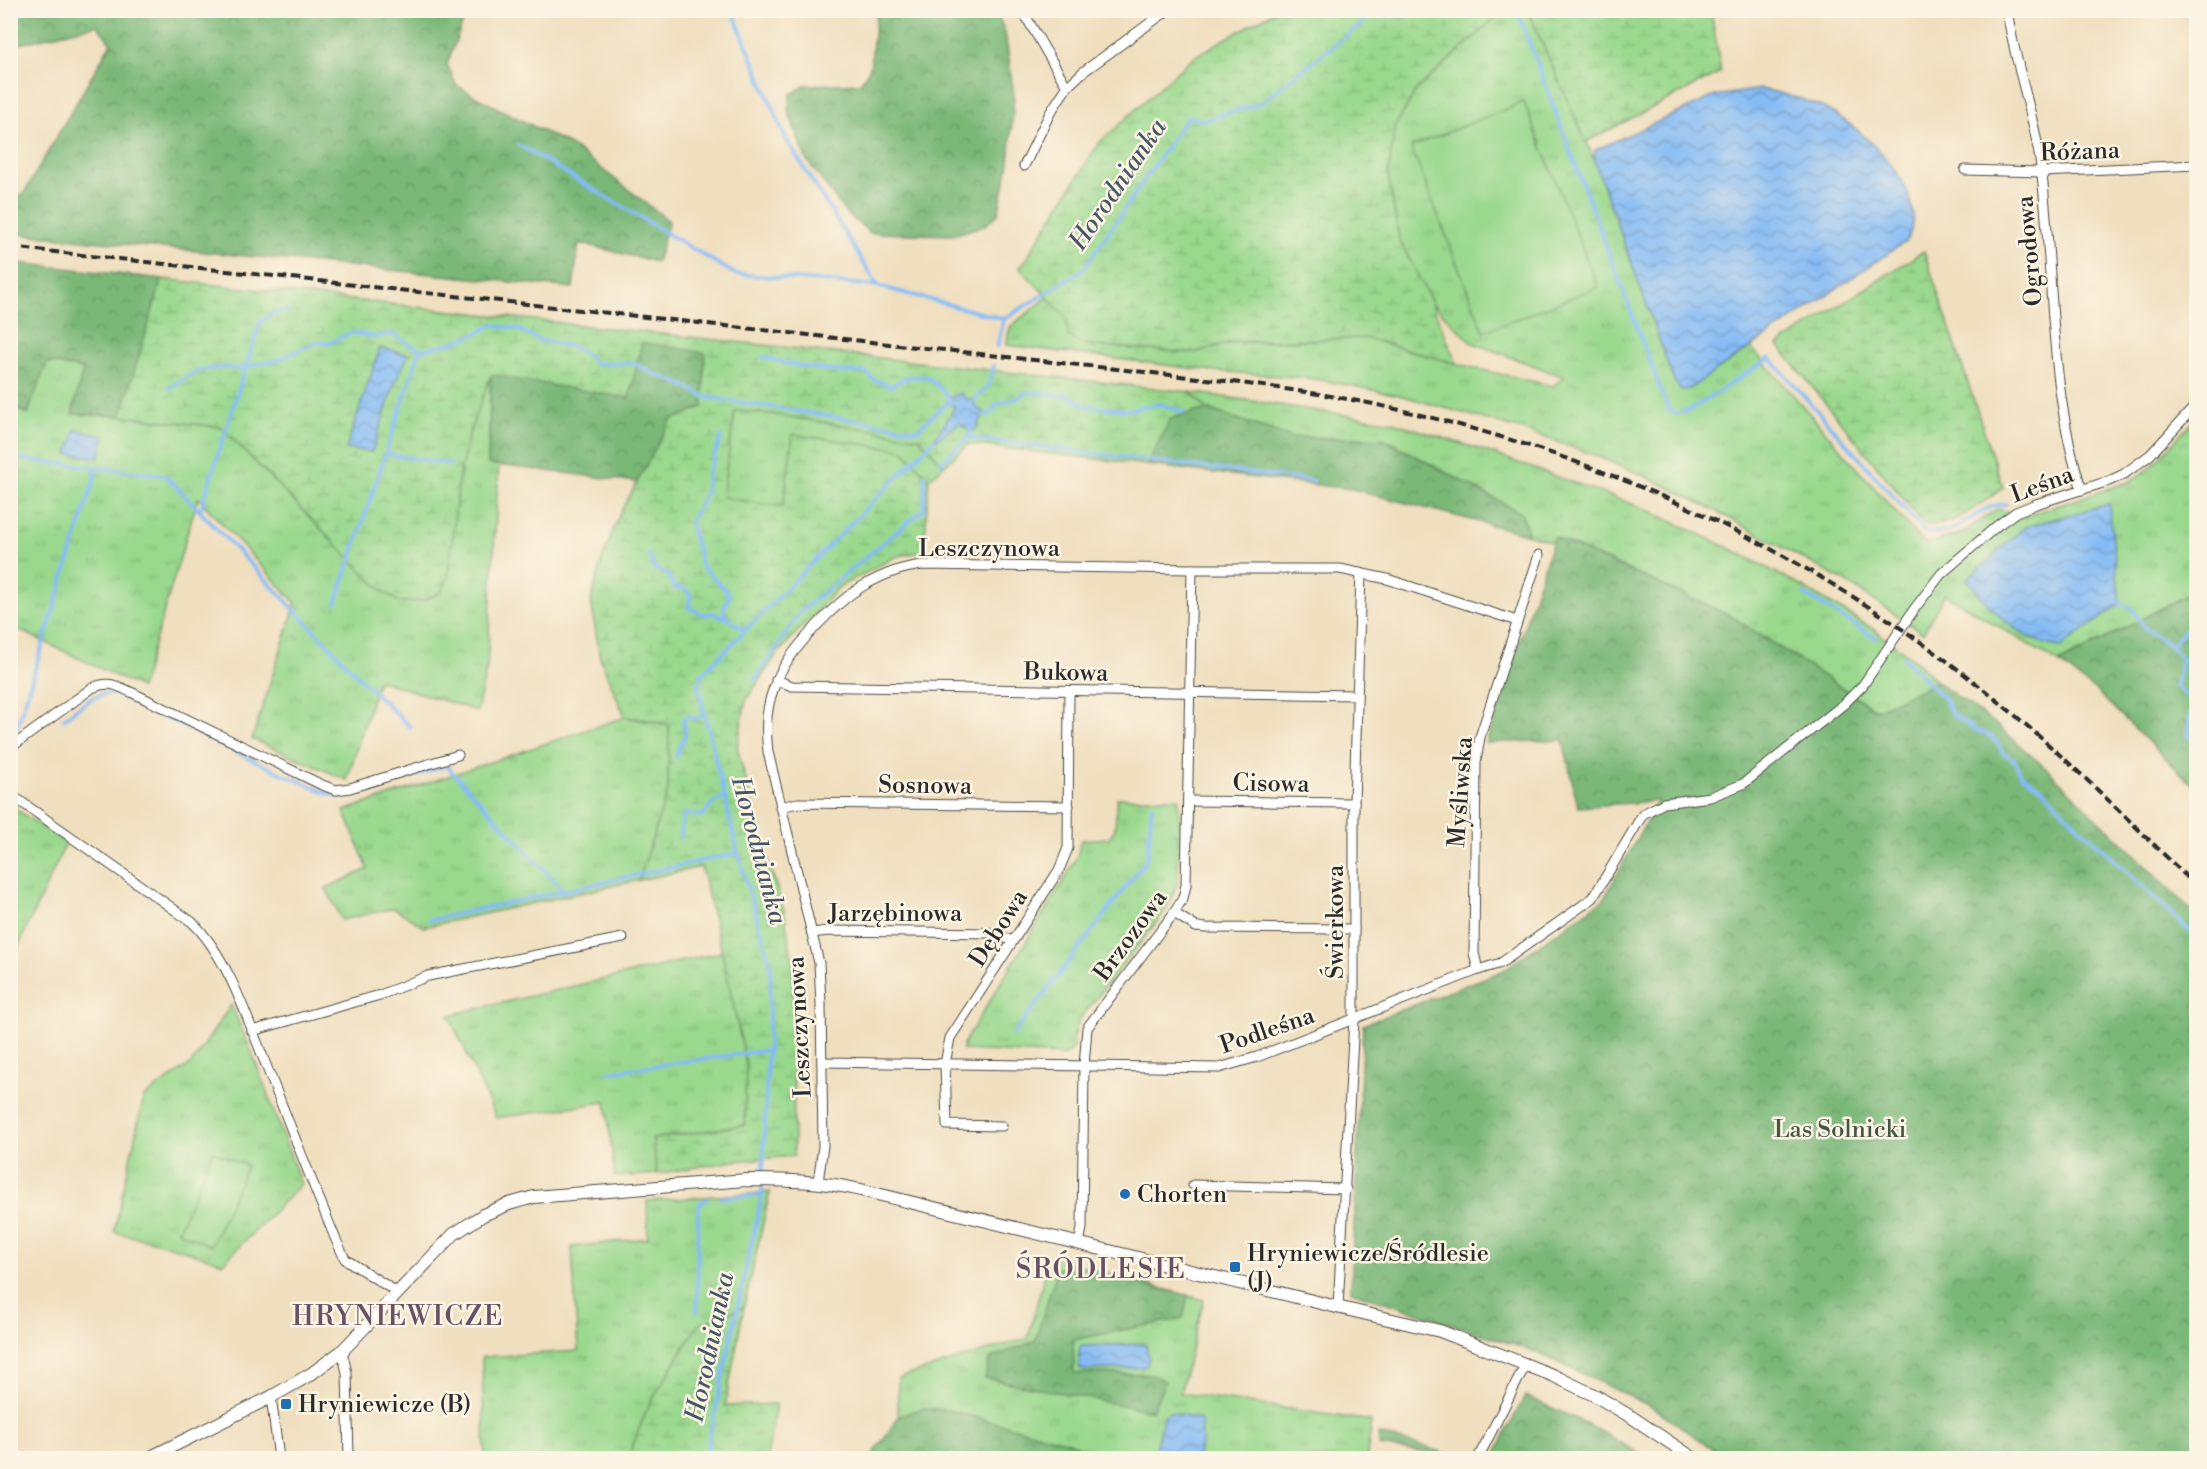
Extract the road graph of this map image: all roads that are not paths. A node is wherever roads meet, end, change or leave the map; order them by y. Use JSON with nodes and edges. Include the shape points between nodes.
{"nodes":[{"id":1,"x":1022,"y":10,"type":"edge"},
{"id":2,"x":1168,"y":10,"type":"edge"},
{"id":3,"x":2007,"y":10,"type":"edge"},
{"id":4,"x":1066,"y":87,"type":"junction"},
{"id":5,"x":2196,"y":165,"type":"edge"},
{"id":6,"x":1024,"y":166,"type":"dead end"},
{"id":7,"x":1965,"y":170,"type":"dead end"},
{"id":8,"x":2042,"y":172,"type":"junction"},
{"id":9,"x":2196,"y":405,"type":"edge"},
{"id":10,"x":2082,"y":490,"type":"junction"},
{"id":11,"x":1539,"y":555,"type":"dead end"},
{"id":12,"x":1192,"y":569,"type":"junction"},
{"id":13,"x":1361,"y":573,"type":"junction"},
{"id":14,"x":1517,"y":621,"type":"junction"},
{"id":15,"x":776,"y":680,"type":"junction"},
{"id":16,"x":1069,"y":692,"type":"junction"},
{"id":17,"x":1190,"y":693,"type":"junction"},
{"id":18,"x":1356,"y":695,"type":"junction"},
{"id":19,"x":10,"y":748,"type":"edge"},
{"id":20,"x":458,"y":755,"type":"dead end"},
{"id":21,"x":10,"y":794,"type":"edge"},
{"id":22,"x":1188,"y":801,"type":"junction"},
{"id":23,"x":1354,"y":803,"type":"junction"},
{"id":24,"x":1069,"y":806,"type":"junction"},
{"id":25,"x":780,"y":807,"type":"junction"},
{"id":26,"x":1643,"y":814,"type":"joint"},
{"id":27,"x":1174,"y":913,"type":"junction"},
{"id":28,"x":1354,"y":929,"type":"junction"},
{"id":29,"x":812,"y":933,"type":"junction"},
{"id":30,"x":623,"y":938,"type":"dead end"},
{"id":31,"x":1012,"y":941,"type":"junction"},
{"id":32,"x":1478,"y":970,"type":"junction"},
{"id":33,"x":1354,"y":1020,"type":"junction"},
{"id":34,"x":252,"y":1031,"type":"junction"},
{"id":35,"x":822,"y":1062,"type":"junction"},
{"id":36,"x":945,"y":1064,"type":"junction"},
{"id":37,"x":1084,"y":1066,"type":"junction"},
{"id":38,"x":1002,"y":1126,"type":"dead end"},
{"id":39,"x":818,"y":1182,"type":"junction"},
{"id":40,"x":1193,"y":1185,"type":"dead end"},
{"id":41,"x":1346,"y":1189,"type":"junction"},
{"id":42,"x":1079,"y":1244,"type":"junction"},
{"id":43,"x":398,"y":1293,"type":"junction"},
{"id":44,"x":1338,"y":1307,"type":"junction"},
{"id":45,"x":342,"y":1351,"type":"junction"},
{"id":46,"x":1526,"y":1364,"type":"junction"},
{"id":47,"x":271,"y":1397,"type":"junction"},
{"id":48,"x":149,"y":1458,"type":"edge"},
{"id":49,"x":279,"y":1458,"type":"edge"},
{"id":50,"x":349,"y":1458,"type":"edge"},
{"id":51,"x":1478,"y":1458,"type":"edge"},
{"id":52,"x":1693,"y":1458,"type":"edge"}],
"edges":[{"from":1,"to":4,"type":"street"},
{"from":2,"to":4,"type":"street"},
{"from":3,"to":8,"type":"street","name":"Ogrodowa"},
{"from":4,"to":6,"type":"street"},
{"from":5,"to":8,"type":"street","name":"Różana"},
{"from":7,"to":8,"type":"street","name":"Różana"},
{"from":8,"to":10,"type":"street","name":"Ogrodowa","via":[[2062,413]]},
{"from":9,"to":10,"type":"street","name":"Leśna","via":[[2137,466]]},
{"from":10,"to":26,"type":"street","name":"Leśna","via":[[2016,512],[1941,574],[1863,685],[1743,784],[1710,797],[1664,803]]},
{"from":11,"to":14,"type":"street","name":"Myśliwska"},
{"from":12,"to":13,"type":"street","name":"Leszczynowa","via":[[1340,568]]},
{"from":12,"to":15,"type":"street","name":"Leszczynowa","via":[[912,566],[861,587],[802,641]]},
{"from":12,"to":17,"type":"street","name":"Brzozowa"},
{"from":13,"to":14,"type":"street"},
{"from":13,"to":18,"type":"street","name":"Świerkowa"},
{"from":14,"to":32,"type":"street","name":"Myśliwska","via":[[1480,737],[1476,762],[1474,953]]},
{"from":15,"to":16,"type":"street","name":"Bukowa","via":[[792,686]]},
{"from":15,"to":25,"type":"street","name":"Leszczynowa","via":[[765,726]]},
{"from":16,"to":17,"type":"street","name":"Bukowa"},
{"from":16,"to":24,"type":"street","name":"Dębowa"},
{"from":17,"to":18,"type":"street","name":"Bukowa"},
{"from":17,"to":22,"type":"street","name":"Brzozowa"},
{"from":18,"to":23,"type":"street","name":"Świerkowa"},
{"from":19,"to":20,"type":"street","via":[[102,683],[112,684],[336,790]]},
{"from":21,"to":34,"type":"street","via":[[205,934],[217,951]]},
{"from":22,"to":23,"type":"street","name":"Cisowa"},
{"from":22,"to":27,"type":"street","name":"Brzozowa","via":[[1186,885]]},
{"from":23,"to":28,"type":"street","name":"Świerkowa"},
{"from":24,"to":25,"type":"street","name":"Sosnowa","via":[[798,803]]},
{"from":24,"to":31,"type":"street","name":"Dębowa","via":[[1068,848],[1059,870]]},
{"from":25,"to":29,"type":"street","name":"Leszczynowa"},
{"from":26,"to":32,"type":"street","name":"Podleśna","via":[[1593,898],[1501,963]]},
{"from":27,"to":28,"type":"street","via":[[1196,927],[1206,928]]},
{"from":27,"to":37,"type":"street","name":"Brzozowa","via":[[1092,1019],[1087,1028]]},
{"from":28,"to":33,"type":"street","name":"Świerkowa"},
{"from":29,"to":31,"type":"street","name":"Jarzębinowa","via":[[994,933]]},
{"from":29,"to":35,"type":"street","name":"Leszczynowa","via":[[819,963]]},
{"from":30,"to":34,"type":"street","via":[[428,976],[380,995]]},
{"from":31,"to":36,"type":"street","name":"Dębowa","via":[[950,1038]]},
{"from":32,"to":33,"type":"street","name":"Podleśna"},
{"from":33,"to":37,"type":"street","name":"Podleśna","via":[[1219,1068]]},
{"from":33,"to":41,"type":"street","name":"Świerkowa"},
{"from":34,"to":43,"type":"street","via":[[345,1258]]},
{"from":35,"to":36,"type":"street","name":"Podleśna"},
{"from":35,"to":39,"type":"street","name":"Leszczynowa","via":[[823,1146]]},
{"from":36,"to":37,"type":"street","name":"Podleśna"},
{"from":36,"to":38,"type":"street","name":"Dębowa","via":[[947,1125]]},
{"from":37,"to":42,"type":"street","name":"Brzozowa"},
{"from":39,"to":42,"type":"street"},
{"from":39,"to":43,"type":"street","via":[[746,1180],[534,1197],[483,1215],[454,1234]]},
{"from":40,"to":41,"type":"street"},
{"from":41,"to":44,"type":"street","name":"Świerkowa"},
{"from":42,"to":44,"type":"street"},
{"from":43,"to":45,"type":"street"},
{"from":44,"to":46,"type":"street","via":[[1429,1327]]},
{"from":45,"to":47,"type":"street"},
{"from":45,"to":50,"type":"street","via":[[347,1373]]},
{"from":46,"to":51,"type":"street"},
{"from":46,"to":52,"type":"street","via":[[1596,1396]]},
{"from":47,"to":48,"type":"street"},
{"from":47,"to":49,"type":"street"}]}
